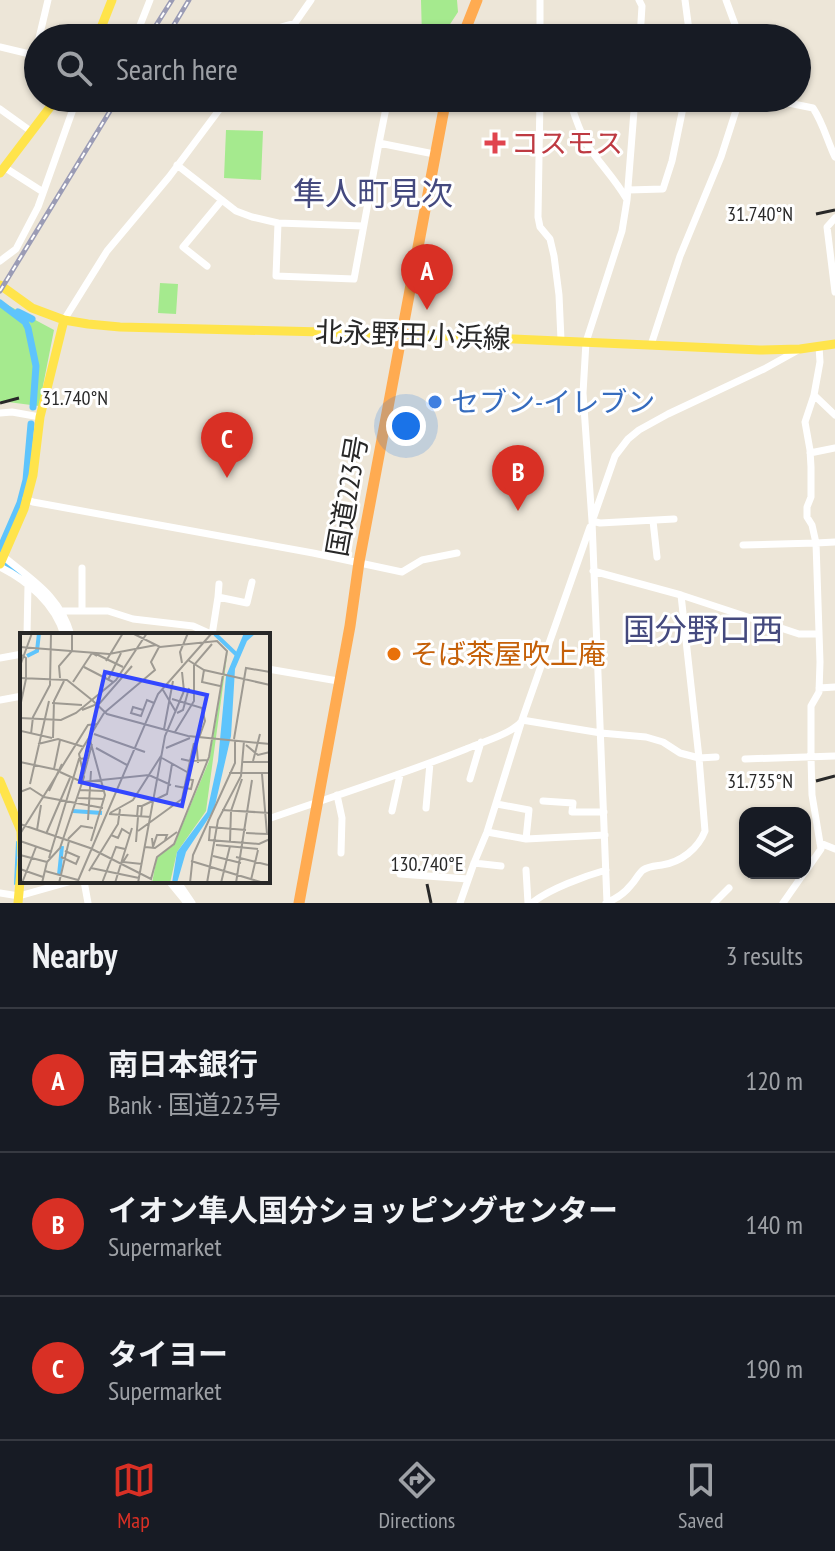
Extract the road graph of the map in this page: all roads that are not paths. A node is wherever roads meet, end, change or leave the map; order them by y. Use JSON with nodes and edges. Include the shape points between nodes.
{"nodes":[{"id":1,"x":48,"y":0,"type":"edge"},
{"id":2,"x":112,"y":0,"type":"edge"},
{"id":3,"x":150,"y":0,"type":"edge"},
{"id":4,"x":311,"y":0,"type":"edge"},
{"id":5,"x":477,"y":0,"type":"edge"},
{"id":6,"x":540,"y":0,"type":"edge"},
{"id":7,"x":639,"y":0,"type":"edge"},
{"id":8,"x":685,"y":0,"type":"edge"},
{"id":9,"x":726,"y":0,"type":"edge"},
{"id":10,"x":42,"y":24,"type":"edge"},
{"id":11,"x":103,"y":24,"type":"edge"},
{"id":12,"x":141,"y":24,"type":"edge"},
{"id":13,"x":292,"y":24,"type":"edge"},
{"id":14,"x":467,"y":24,"type":"edge"},
{"id":15,"x":540,"y":24,"type":"edge"},
{"id":16,"x":641,"y":24,"type":"edge"},
{"id":17,"x":688,"y":24,"type":"edge"},
{"id":18,"x":735,"y":24,"type":"edge"},
{"id":19,"x":0,"y":47,"type":"edge"},
{"id":20,"x":24,"y":52,"type":"edge"},
{"id":21,"x":811,"y":108,"type":"edge"},
{"id":22,"x":0,"y":109,"type":"edge"},
{"id":23,"x":47,"y":112,"type":"edge"},
{"id":24,"x":72,"y":112,"type":"edge"},
{"id":25,"x":217,"y":112,"type":"edge"},
{"id":26,"x":385,"y":112,"type":"edge"},
{"id":27,"x":443,"y":112,"type":"edge"},
{"id":28,"x":540,"y":112,"type":"edge"},
{"id":29,"x":574,"y":112,"type":"edge"},
{"id":30,"x":634,"y":112,"type":"edge"},
{"id":31,"x":682,"y":112,"type":"edge"},
{"id":32,"x":735,"y":112,"type":"edge"},
{"id":33,"x":32,"y":132,"type":"junction"},
{"id":34,"x":379,"y":143,"type":"junction"},
{"id":35,"x":434,"y":154,"type":"junction"},
{"id":36,"x":835,"y":157,"type":"edge"},
{"id":37,"x":177,"y":165,"type":"junction"},
{"id":38,"x":2,"y":170,"type":"edge"},
{"id":39,"x":628,"y":190,"type":"junction"},
{"id":40,"x":43,"y":192,"type":"junction"},
{"id":41,"x":222,"y":200,"type":"junction"},
{"id":42,"x":627,"y":200,"type":"junction"},
{"id":43,"x":835,"y":218,"type":"edge"},
{"id":44,"x":278,"y":223,"type":"junction"},
{"id":45,"x":363,"y":226,"type":"junction"},
{"id":46,"x":0,"y":261,"type":"edge"},
{"id":47,"x":207,"y":266,"type":"dead end"},
{"id":48,"x":0,"y":285,"type":"edge"},
{"id":49,"x":835,"y":292,"type":"edge"},
{"id":50,"x":64,"y":320,"type":"junction"},
{"id":51,"x":402,"y":334,"type":"junction"},
{"id":52,"x":561,"y":340,"type":"junction"},
{"id":53,"x":586,"y":342,"type":"junction"},
{"id":54,"x":835,"y":344,"type":"edge"},
{"id":55,"x":651,"y":345,"type":"junction"},
{"id":56,"x":819,"y":346,"type":"junction"},
{"id":57,"x":800,"y":349,"type":"junction"},
{"id":58,"x":814,"y":395,"type":"junction"},
{"id":59,"x":0,"y":413,"type":"edge"},
{"id":60,"x":835,"y":415,"type":"edge"},
{"id":61,"x":40,"y":417,"type":"junction"},
{"id":62,"x":835,"y":448,"type":"edge"},
{"id":63,"x":810,"y":453,"type":"junction"},
{"id":64,"x":26,"y":499,"type":"junction"},
{"id":65,"x":674,"y":519,"type":"dead end"},
{"id":66,"x":592,"y":521,"type":"junction"},
{"id":67,"x":653,"y":521,"type":"junction"},
{"id":68,"x":835,"y":542,"type":"edge"},
{"id":69,"x":816,"y":543,"type":"junction"},
{"id":70,"x":743,"y":545,"type":"dead end"},
{"id":71,"x":457,"y":553,"type":"dead end"},
{"id":72,"x":657,"y":557,"type":"dead end"},
{"id":73,"x":1,"y":562,"type":"edge"},
{"id":74,"x":359,"y":562,"type":"junction"},
{"id":75,"x":82,"y":568,"type":"dead end"},
{"id":76,"x":593,"y":571,"type":"junction"},
{"id":77,"x":252,"y":582,"type":"dead end"},
{"id":78,"x":219,"y":584,"type":"dead end"},
{"id":79,"x":28,"y":585,"type":"junction"},
{"id":80,"x":681,"y":595,"type":"junction"},
{"id":81,"x":218,"y":597,"type":"junction"},
{"id":82,"x":62,"y":611,"type":"junction"},
{"id":83,"x":82,"y":611,"type":"junction"},
{"id":84,"x":27,"y":633,"type":"edge"},
{"id":85,"x":63,"y":633,"type":"edge"},
{"id":86,"x":70,"y":633,"type":"edge"},
{"id":87,"x":208,"y":633,"type":"edge"},
{"id":88,"x":212,"y":633,"type":"edge"},
{"id":89,"x":819,"y":634,"type":"junction"},
{"id":90,"x":20,"y":654,"type":"edge"},
{"id":91,"x":0,"y":658,"type":"edge"},
{"id":92,"x":270,"y":669,"type":"edge"},
{"id":93,"x":338,"y":681,"type":"junction"},
{"id":94,"x":835,"y":687,"type":"edge"},
{"id":95,"x":819,"y":688,"type":"junction"},
{"id":96,"x":20,"y":696,"type":"edge"},
{"id":97,"x":0,"y":700,"type":"edge"},
{"id":98,"x":522,"y":720,"type":"junction"},
{"id":99,"x":601,"y":733,"type":"junction"},
{"id":100,"x":481,"y":742,"type":"junction"},
{"id":101,"x":835,"y":756,"type":"edge"},
{"id":102,"x":716,"y":757,"type":"dead end"},
{"id":103,"x":811,"y":757,"type":"junction"},
{"id":104,"x":699,"y":758,"type":"junction"},
{"id":105,"x":745,"y":759,"type":"dead end"},
{"id":106,"x":430,"y":763,"type":"junction"},
{"id":107,"x":400,"y":775,"type":"junction"},
{"id":108,"x":470,"y":779,"type":"dead end"},
{"id":109,"x":0,"y":781,"type":"edge"},
{"id":110,"x":337,"y":795,"type":"junction"},
{"id":111,"x":543,"y":801,"type":"dead end"},
{"id":112,"x":317,"y":802,"type":"junction"},
{"id":113,"x":497,"y":804,"type":"junction"},
{"id":114,"x":426,"y":808,"type":"dead end"},
{"id":115,"x":392,"y":811,"type":"dead end"},
{"id":116,"x":604,"y":812,"type":"junction"},
{"id":117,"x":270,"y":818,"type":"edge"},
{"id":118,"x":20,"y":824,"type":"edge"},
{"id":119,"x":487,"y":832,"type":"junction"},
{"id":120,"x":605,"y":835,"type":"junction"},
{"id":121,"x":526,"y":839,"type":"junction"},
{"id":122,"x":820,"y":843,"type":"junction"},
{"id":123,"x":835,"y":849,"type":"edge"},
{"id":124,"x":341,"y":853,"type":"dead end"},
{"id":125,"x":474,"y":863,"type":"junction"},
{"id":126,"x":811,"y":863,"type":"edge"},
{"id":127,"x":501,"y":866,"type":"dead end"},
{"id":128,"x":526,"y":870,"type":"dead end"},
{"id":129,"x":606,"y":870,"type":"junction"},
{"id":130,"x":400,"y":874,"type":"dead end"},
{"id":131,"x":20,"y":879,"type":"edge"},
{"id":132,"x":468,"y":879,"type":"junction"},
{"id":133,"x":800,"y":879,"type":"edge"},
{"id":134,"x":66,"y":883,"type":"edge"},
{"id":135,"x":84,"y":883,"type":"edge"},
{"id":136,"x":171,"y":883,"type":"edge"},
{"id":137,"x":178,"y":883,"type":"edge"},
{"id":138,"x":729,"y":888,"type":"dead end"},
{"id":139,"x":0,"y":893,"type":"edge"},
{"id":140,"x":18,"y":900,"type":"edge"},
{"id":141,"x":88,"y":903,"type":"edge"},
{"id":142,"x":190,"y":903,"type":"edge"},
{"id":143,"x":299,"y":903,"type":"edge"},
{"id":144,"x":460,"y":903,"type":"edge"},
{"id":145,"x":530,"y":903,"type":"edge"},
{"id":146,"x":606,"y":903,"type":"edge"},
{"id":147,"x":714,"y":903,"type":"edge"},
{"id":148,"x":783,"y":903,"type":"edge"}],
"edges":[{"from":1,"to":10,"type":"street"},
{"from":2,"to":11,"type":"main road"},
{"from":3,"to":12,"type":"street"},
{"from":4,"to":13,"type":"street"},
{"from":5,"to":14,"type":"highway"},
{"from":6,"to":15,"type":"street"},
{"from":7,"to":16,"type":"street"},
{"from":8,"to":17,"type":"street"},
{"from":9,"to":18,"type":"street"},
{"from":19,"to":20,"type":"street"},
{"from":21,"to":36,"type":"street"},
{"from":22,"to":33,"type":"street"},
{"from":23,"to":33,"type":"main road"},
{"from":24,"to":40,"type":"street"},
{"from":25,"to":37,"type":"street"},
{"from":26,"to":34,"type":"street"},
{"from":27,"to":35,"type":"highway","name":"国道223号"},
{"from":28,"to":52,"type":"street","via":[[538,217],[554,256]]},
{"from":29,"to":42,"type":"street","via":[[588,145]]},
{"from":30,"to":39,"type":"street"},
{"from":31,"to":39,"type":"street","via":[[663,189]]},
{"from":32,"to":55,"type":"street"},
{"from":33,"to":38,"type":"main road"},
{"from":34,"to":35,"type":"street"},
{"from":34,"to":45,"type":"street"},
{"from":35,"to":51,"type":"highway","name":"国道223号"},
{"from":37,"to":41,"type":"street"},
{"from":37,"to":50,"type":"street","via":[[107,251]]},
{"from":38,"to":40,"type":"street"},
{"from":39,"to":42,"type":"street"},
{"from":40,"to":46,"type":"street","via":[[16,249]]},
{"from":41,"to":44,"type":"street","via":[[236,211]]},
{"from":41,"to":47,"type":"street","via":[[183,247]]},
{"from":42,"to":53,"type":"street"},
{"from":43,"to":49,"type":"street","via":[[827,227]]},
{"from":44,"to":45,"type":"street"},
{"from":44,"to":45,"type":"street","via":[[276,276],[354,279]]},
{"from":48,"to":50,"type":"main road","name":"北永野田小浜線","via":[[32,308]]},
{"from":50,"to":51,"type":"main road","name":"北永野田小浜線","via":[[120,327]]},
{"from":50,"to":61,"type":"main road"},
{"from":51,"to":52,"type":"main road","name":"北永野田小浜線"},
{"from":51,"to":74,"type":"highway","name":"国道223号"},
{"from":52,"to":53,"type":"main road","name":"北永野田小浜線"},
{"from":53,"to":55,"type":"main road","name":"北永野田小浜線"},
{"from":53,"to":66,"type":"street","via":[[583,393]]},
{"from":54,"to":56,"type":"main road","name":"北永野田小浜線"},
{"from":55,"to":57,"type":"main road","name":"北永野田小浜線"},
{"from":56,"to":57,"type":"main road","name":"北永野田小浜線"},
{"from":56,"to":58,"type":"street"},
{"from":57,"to":66,"type":"street","via":[[628,439],[615,456]]},
{"from":58,"to":60,"type":"street"},
{"from":58,"to":63,"type":"street","via":[[805,422]]},
{"from":59,"to":61,"type":"street"},
{"from":61,"to":64,"type":"main road"},
{"from":62,"to":63,"type":"street"},
{"from":63,"to":69,"type":"street","via":[[807,517]]},
{"from":64,"to":73,"type":"main road"},
{"from":64,"to":74,"type":"street"},
{"from":65,"to":67,"type":"street"},
{"from":66,"to":67,"type":"street"},
{"from":66,"to":76,"type":"street"},
{"from":66,"to":98,"type":"street"},
{"from":67,"to":72,"type":"street"},
{"from":68,"to":69,"type":"street"},
{"from":69,"to":70,"type":"street"},
{"from":69,"to":89,"type":"street"},
{"from":71,"to":74,"type":"street","via":[[422,560],[402,572]]},
{"from":73,"to":79,"type":"street"},
{"from":73,"to":82,"type":"street","via":[[47,593]]},
{"from":74,"to":93,"type":"highway","name":"国道223号"},
{"from":75,"to":83,"type":"street"},
{"from":76,"to":80,"type":"street"},
{"from":76,"to":99,"type":"street"},
{"from":77,"to":81,"type":"street","via":[[247,603]]},
{"from":78,"to":81,"type":"street"},
{"from":79,"to":84,"type":"street"},
{"from":79,"to":85,"type":"street","via":[[55,613]]},
{"from":80,"to":89,"type":"street","via":[[799,634]]},
{"from":80,"to":104,"type":"street"},
{"from":81,"to":88,"type":"street"},
{"from":82,"to":83,"type":"street"},
{"from":82,"to":86,"type":"street"},
{"from":83,"to":87,"type":"street","via":[[108,611]]},
{"from":89,"to":95,"type":"street"},
{"from":90,"to":91,"type":"street"},
{"from":92,"to":93,"type":"street"},
{"from":93,"to":112,"type":"highway","name":"国道223号"},
{"from":94,"to":95,"type":"street"},
{"from":95,"to":103,"type":"street","via":[[811,706]]},
{"from":96,"to":97,"type":"street"},
{"from":98,"to":99,"type":"street"},
{"from":98,"to":100,"type":"street"},
{"from":98,"to":113,"type":"street"},
{"from":99,"to":104,"type":"street","via":[[646,737]]},
{"from":99,"to":116,"type":"street"},
{"from":100,"to":106,"type":"street"},
{"from":100,"to":108,"type":"street"},
{"from":101,"to":103,"type":"street"},
{"from":102,"to":104,"type":"street"},
{"from":103,"to":105,"type":"street"},
{"from":103,"to":122,"type":"street"},
{"from":104,"to":146,"type":"street","via":[[705,831],[701,841],[669,864],[643,870],[619,897]]},
{"from":106,"to":107,"type":"street"},
{"from":106,"to":114,"type":"street"},
{"from":107,"to":110,"type":"street"},
{"from":107,"to":115,"type":"street"},
{"from":109,"to":118,"type":"main road"},
{"from":110,"to":112,"type":"street"},
{"from":110,"to":124,"type":"street"},
{"from":111,"to":116,"type":"street","via":[[573,803],[572,812]]},
{"from":112,"to":117,"type":"street"},
{"from":112,"to":143,"type":"highway","name":"国道223号"},
{"from":113,"to":119,"type":"street"},
{"from":113,"to":121,"type":"street","via":[[529,810]]},
{"from":116,"to":120,"type":"street"},
{"from":119,"to":121,"type":"street"},
{"from":119,"to":125,"type":"street"},
{"from":120,"to":121,"type":"street"},
{"from":120,"to":129,"type":"street"},
{"from":122,"to":123,"type":"street"},
{"from":122,"to":126,"type":"street"},
{"from":125,"to":127,"type":"street"},
{"from":125,"to":132,"type":"street"},
{"from":128,"to":145,"type":"street"},
{"from":129,"to":145,"type":"street"},
{"from":129,"to":146,"type":"street"},
{"from":130,"to":132,"type":"street"},
{"from":131,"to":140,"type":"main road"},
{"from":132,"to":144,"type":"street"},
{"from":133,"to":148,"type":"street"},
{"from":134,"to":140,"type":"street"},
{"from":135,"to":141,"type":"street"},
{"from":136,"to":142,"type":"street"},
{"from":137,"to":142,"type":"street"},
{"from":138,"to":147,"type":"street"},
{"from":139,"to":140,"type":"street"}]}
